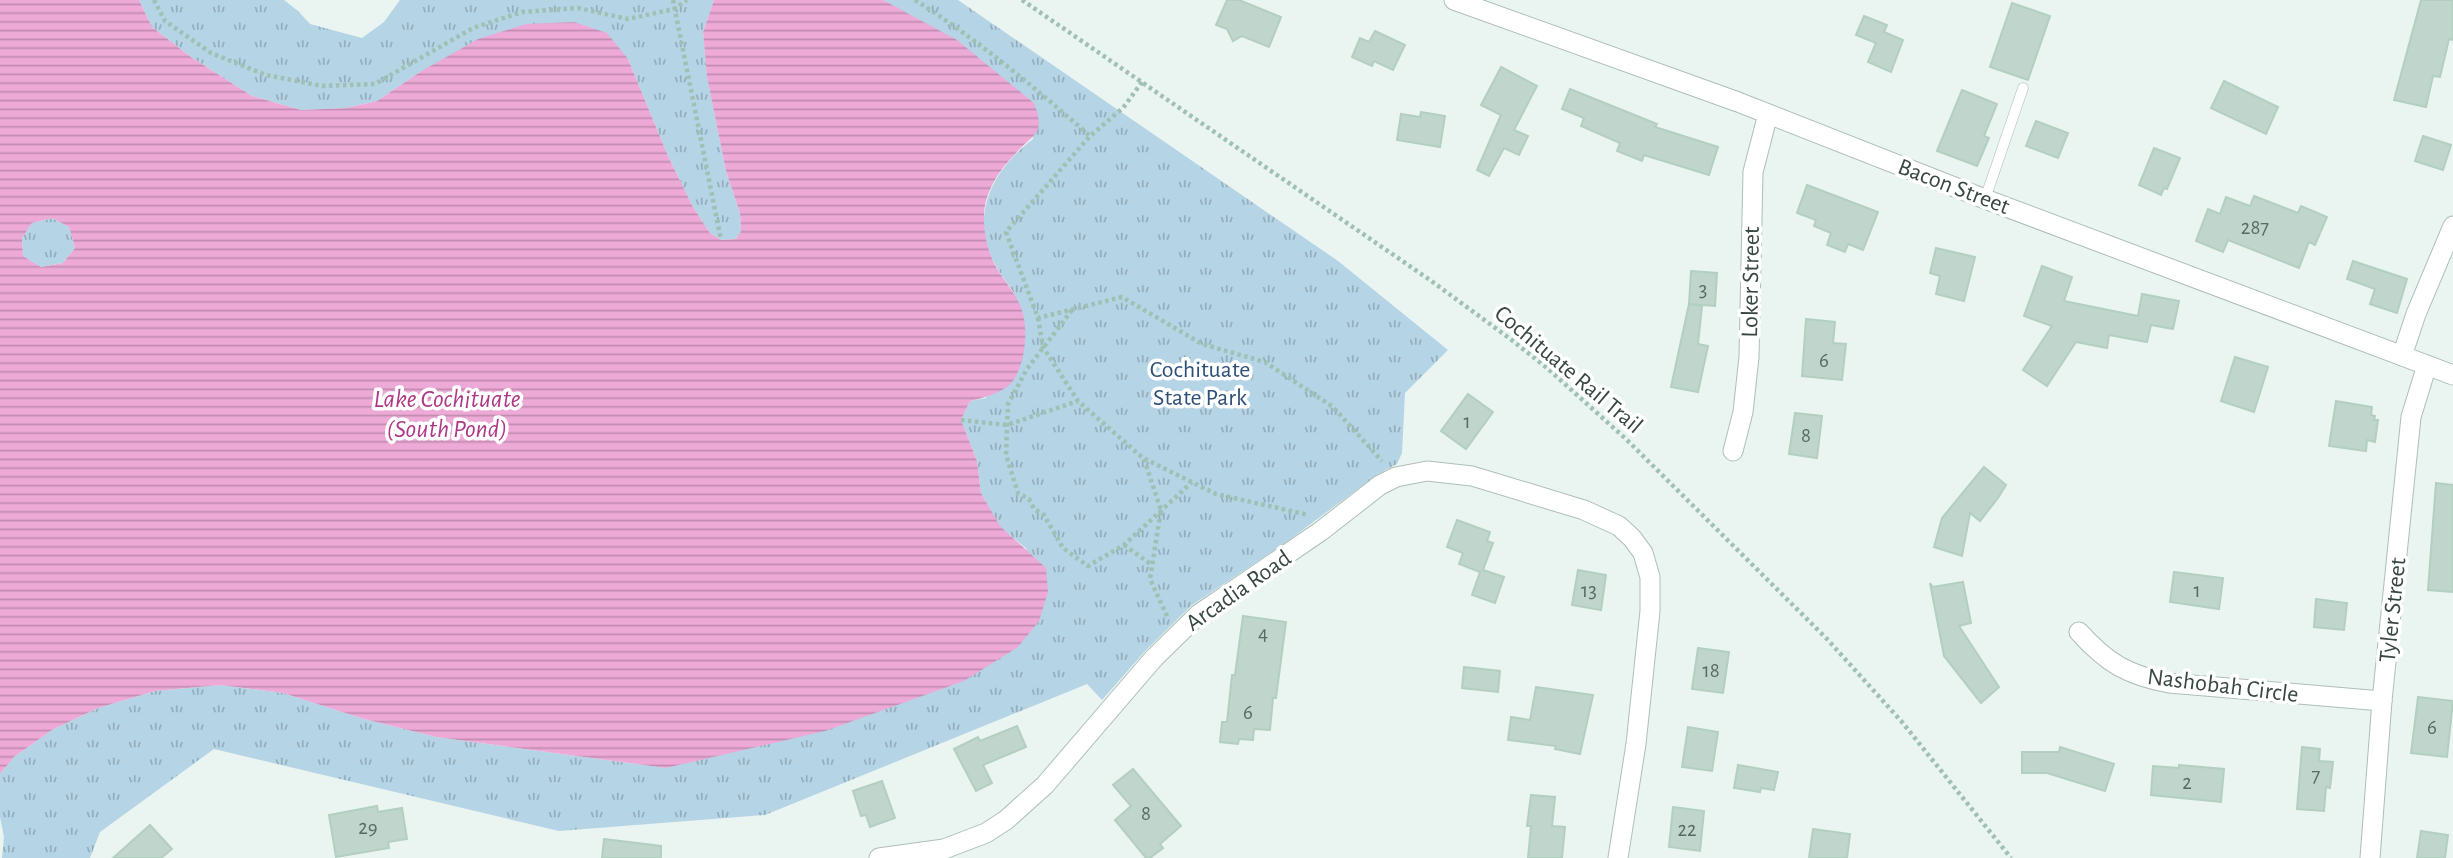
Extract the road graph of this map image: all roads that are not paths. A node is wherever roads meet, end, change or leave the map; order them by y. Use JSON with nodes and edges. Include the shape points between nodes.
{"nodes":[{"id":1,"x":1454,"y":0,"type":"edge"},
{"id":2,"x":2023,"y":88,"type":"dead end"},
{"id":3,"x":1768,"y":114,"type":"junction"},
{"id":4,"x":1984,"y":199,"type":"junction"},
{"id":5,"x":2453,"y":226,"type":"edge"},
{"id":6,"x":2402,"y":356,"type":"junction"},
{"id":7,"x":2427,"y":365,"type":"junction"},
{"id":8,"x":2453,"y":375,"type":"edge"},
{"id":9,"x":1732,"y":451,"type":"dead end"},
{"id":10,"x":2079,"y":632,"type":"dead end"},
{"id":11,"x":2382,"y":701,"type":"junction"},
{"id":12,"x":879,"y":858,"type":"edge"},
{"id":13,"x":1618,"y":858,"type":"edge"},
{"id":14,"x":2370,"y":858,"type":"edge"}],
"edges":[{"from":1,"to":3,"type":"street","name":"Bacon Street"},
{"from":2,"to":4,"type":"lane"},
{"from":3,"to":4,"type":"street","name":"Bacon Street"},
{"from":3,"to":9,"type":"street","name":"Loker Street","via":[[1753,172],[1749,357],[1741,423]]},
{"from":4,"to":6,"type":"street","name":"Bacon Street"},
{"from":5,"to":6,"type":"street"},
{"from":6,"to":7,"type":"street","name":"Bacon Street"},
{"from":7,"to":8,"type":"street","name":"Bacon Street"},
{"from":7,"to":11,"type":"street","name":"Tyler Street","via":[[2411,418]]},
{"from":10,"to":11,"type":"street","name":"Nashobah Circle","via":[[2120,669],[2145,678]]},
{"from":11,"to":14,"type":"street","name":"Tyler Street"},
{"from":12,"to":13,"type":"street","name":"Arcadia Road","via":[[944,849],[976,838],[1006,820],[1045,785],[1176,635],[1220,598],[1292,552],[1380,485],[1427,471],[1472,476],[1584,510],[1611,522],[1643,553],[1650,577],[1650,611]]}]}
